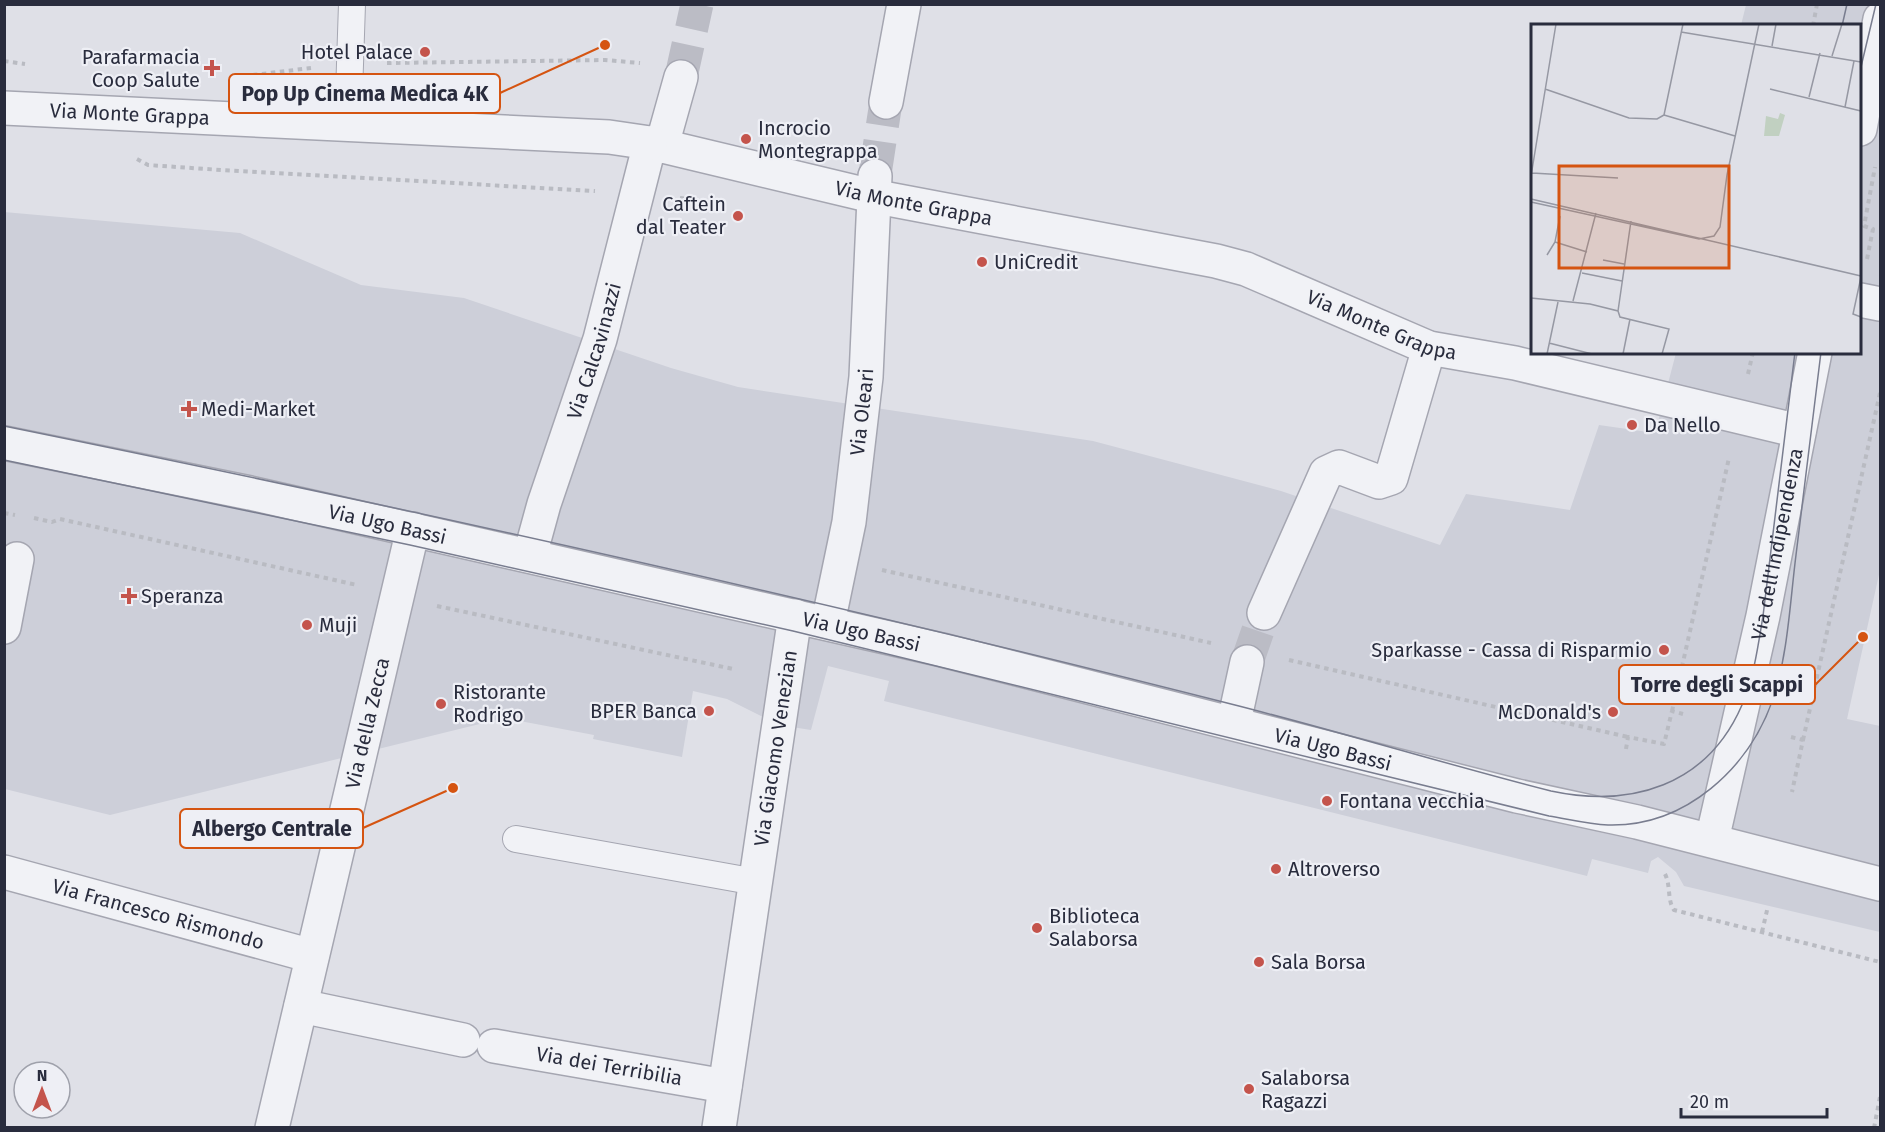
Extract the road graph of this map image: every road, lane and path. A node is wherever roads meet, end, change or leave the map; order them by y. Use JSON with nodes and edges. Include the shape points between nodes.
{"nodes":[{"id":1,"x":352,"y":4,"type":"edge"},
{"id":2,"x":904,"y":4,"type":"edge"},
{"id":3,"x":1817,"y":4,"type":"edge"},
{"id":4,"x":1881,"y":20,"type":"edge"},
{"id":5,"x":1813,"y":24,"type":"edge"},
{"id":6,"x":385,"y":63,"type":"dead end"},
{"id":7,"x":650,"y":64,"type":"dead end"},
{"id":8,"x":681,"y":77,"type":"tunnel mouth"},
{"id":9,"x":886,"y":102,"type":"tunnel mouth"},
{"id":10,"x":4,"y":108,"type":"edge"},
{"id":11,"x":348,"y":124,"type":"junction"},
{"id":12,"x":1861,"y":124,"type":"edge"},
{"id":13,"x":656,"y":144,"type":"junction"},
{"id":14,"x":128,"y":158,"type":"dead end"},
{"id":15,"x":1876,"y":161,"type":"dead end"},
{"id":16,"x":874,"y":185,"type":"junction"},
{"id":17,"x":607,"y":192,"type":"dead end"},
{"id":18,"x":1866,"y":262,"type":"dead end"},
{"id":19,"x":1861,"y":300,"type":"edge"},
{"id":20,"x":1881,"y":304,"type":"edge"},
{"id":21,"x":1429,"y":348,"type":"junction"},
{"id":22,"x":1753,"y":354,"type":"edge"},
{"id":23,"x":1815,"y":354,"type":"edge"},
{"id":24,"x":1746,"y":386,"type":"dead end"},
{"id":25,"x":1881,"y":393,"type":"edge"},
{"id":26,"x":1799,"y":431,"type":"junction"},
{"id":27,"x":4,"y":442,"type":"edge"},
{"id":28,"x":1730,"y":452,"type":"dead end"},
{"id":29,"x":60,"y":519,"type":"dead end"},
{"id":30,"x":413,"y":529,"type":"junction"},
{"id":31,"x":530,"y":555,"type":"junction"},
{"id":32,"x":17,"y":559,"type":"dead end"},
{"id":33,"x":358,"y":585,"type":"dead end"},
{"id":34,"x":428,"y":604,"type":"dead end"},
{"id":35,"x":1264,"y":613,"type":"tunnel mouth"},
{"id":36,"x":795,"y":616,"type":"junction"},
{"id":37,"x":828,"y":623,"type":"junction"},
{"id":38,"x":4,"y":627,"type":"edge"},
{"id":39,"x":1247,"y":662,"type":"tunnel mouth"},
{"id":40,"x":733,"y":669,"type":"dead end"},
{"id":41,"x":1672,"y":711,"type":"junction"},
{"id":42,"x":1683,"y":714,"type":"dead end"},
{"id":43,"x":1234,"y":722,"type":"junction"},
{"id":44,"x":1791,"y":737,"type":"dead end"},
{"id":45,"x":1803,"y":740,"type":"junction"},
{"id":46,"x":1626,"y":749,"type":"dead end"},
{"id":47,"x":1792,"y":792,"type":"dead end"},
{"id":48,"x":516,"y":839,"type":"dead end"},
{"id":49,"x":1712,"y":840,"type":"junction"},
{"id":50,"x":1663,"y":870,"type":"dead end"},
{"id":51,"x":4,"y":872,"type":"edge"},
{"id":52,"x":756,"y":882,"type":"junction"},
{"id":53,"x":1881,"y":884,"type":"edge"},
{"id":54,"x":1768,"y":906,"type":"dead end"},
{"id":55,"x":1761,"y":932,"type":"junction"},
{"id":56,"x":312,"y":956,"type":"junction"},
{"id":57,"x":1881,"y":962,"type":"edge"},
{"id":58,"x":301,"y":1006,"type":"junction"},
{"id":59,"x":725,"y":1086,"type":"junction"},
{"id":60,"x":1881,"y":1097,"type":"edge"},
{"id":61,"x":272,"y":1128,"type":"edge"},
{"id":62,"x":719,"y":1128,"type":"edge"},
{"id":63,"x":1874,"y":1128,"type":"edge"}],
"edges":[{"from":1,"to":11,"type":"lane"},
{"from":2,"to":9,"type":"street"},
{"from":3,"to":5,"type":"path"},
{"from":4,"to":12,"type":"street"},
{"from":6,"to":7,"type":"path","via":[[605,60]]},
{"from":8,"to":13,"type":"street","name":"Via Calcavinazzi"},
{"from":10,"to":11,"type":"street","name":"Via Monte Grappa"},
{"from":11,"to":13,"type":"street","name":"Via Monte Grappa","via":[[609,137]]},
{"from":13,"to":16,"type":"street","name":"Via Monte Grappa"},
{"from":13,"to":31,"type":"street","name":"Via Calcavinazzi","via":[[600,339]]},
{"from":14,"to":17,"type":"path","via":[[140,159],[148,165],[221,171]]},
{"from":15,"to":18,"type":"path","via":[[1864,226],[1873,229]]},
{"from":16,"to":21,"type":"street","name":"Via Monte Grappa","via":[[1246,269]]},
{"from":16,"to":37,"type":"street","name":"Via Oleari","via":[[866,377],[849,522]]},
{"from":19,"to":20,"type":"street"},
{"from":21,"to":26,"type":"street","name":"Via Monte Grappa","via":[[1515,363]]},
{"from":21,"to":35,"type":"street","via":[[1391,478],[1379,482],[1339,467],[1326,473]]},
{"from":22,"to":24,"type":"path"},
{"from":23,"to":26,"type":"street","name":"Via dell'Indipendenza"},
{"from":25,"to":45,"type":"path"},
{"from":26,"to":49,"type":"street","name":"Via dell'Indipendenza","via":[[1763,616]]},
{"from":27,"to":30,"type":"street","name":"Via Ugo Bassi"},
{"from":28,"to":41,"type":"path"},
{"from":29,"to":33,"type":"path"},
{"from":30,"to":31,"type":"street","name":"Via Ugo Bassi"},
{"from":30,"to":56,"type":"street","name":"Via della Zecca"},
{"from":31,"to":36,"type":"street","name":"Via Ugo Bassi"},
{"from":32,"to":38,"type":"street"},
{"from":34,"to":40,"type":"path"},
{"from":36,"to":37,"type":"street","name":"Via Ugo Bassi"},
{"from":36,"to":52,"type":"street","name":"Via Giacomo Venezian"},
{"from":37,"to":43,"type":"street","name":"Via Ugo Bassi"},
{"from":39,"to":43,"type":"street"},
{"from":41,"to":42,"type":"path"},
{"from":41,"to":46,"type":"path","via":[[1664,744],[1628,737]]},
{"from":43,"to":49,"type":"street","name":"Via Ugo Bassi","via":[[1517,796]]},
{"from":44,"to":45,"type":"path"},
{"from":45,"to":47,"type":"path"},
{"from":48,"to":52,"type":"lane"},
{"from":49,"to":53,"type":"street","name":"Via Ugo Bassi"},
{"from":50,"to":55,"type":"path","via":[[1674,910]]},
{"from":51,"to":56,"type":"street","name":"Via Francesco Rismondo"},
{"from":52,"to":59,"type":"street","name":"Via Giacomo Venezian"},
{"from":54,"to":55,"type":"path"},
{"from":55,"to":57,"type":"path"},
{"from":56,"to":58,"type":"street","name":"Via della Zecca"},
{"from":58,"to":59,"type":"street","name":"Via dei Terribilia","via":[[478,1043]]},
{"from":58,"to":61,"type":"street","name":"Via della Zecca"},
{"from":59,"to":62,"type":"street","name":"Via Giacomo Venezian"},
{"from":60,"to":63,"type":"path"}]}
